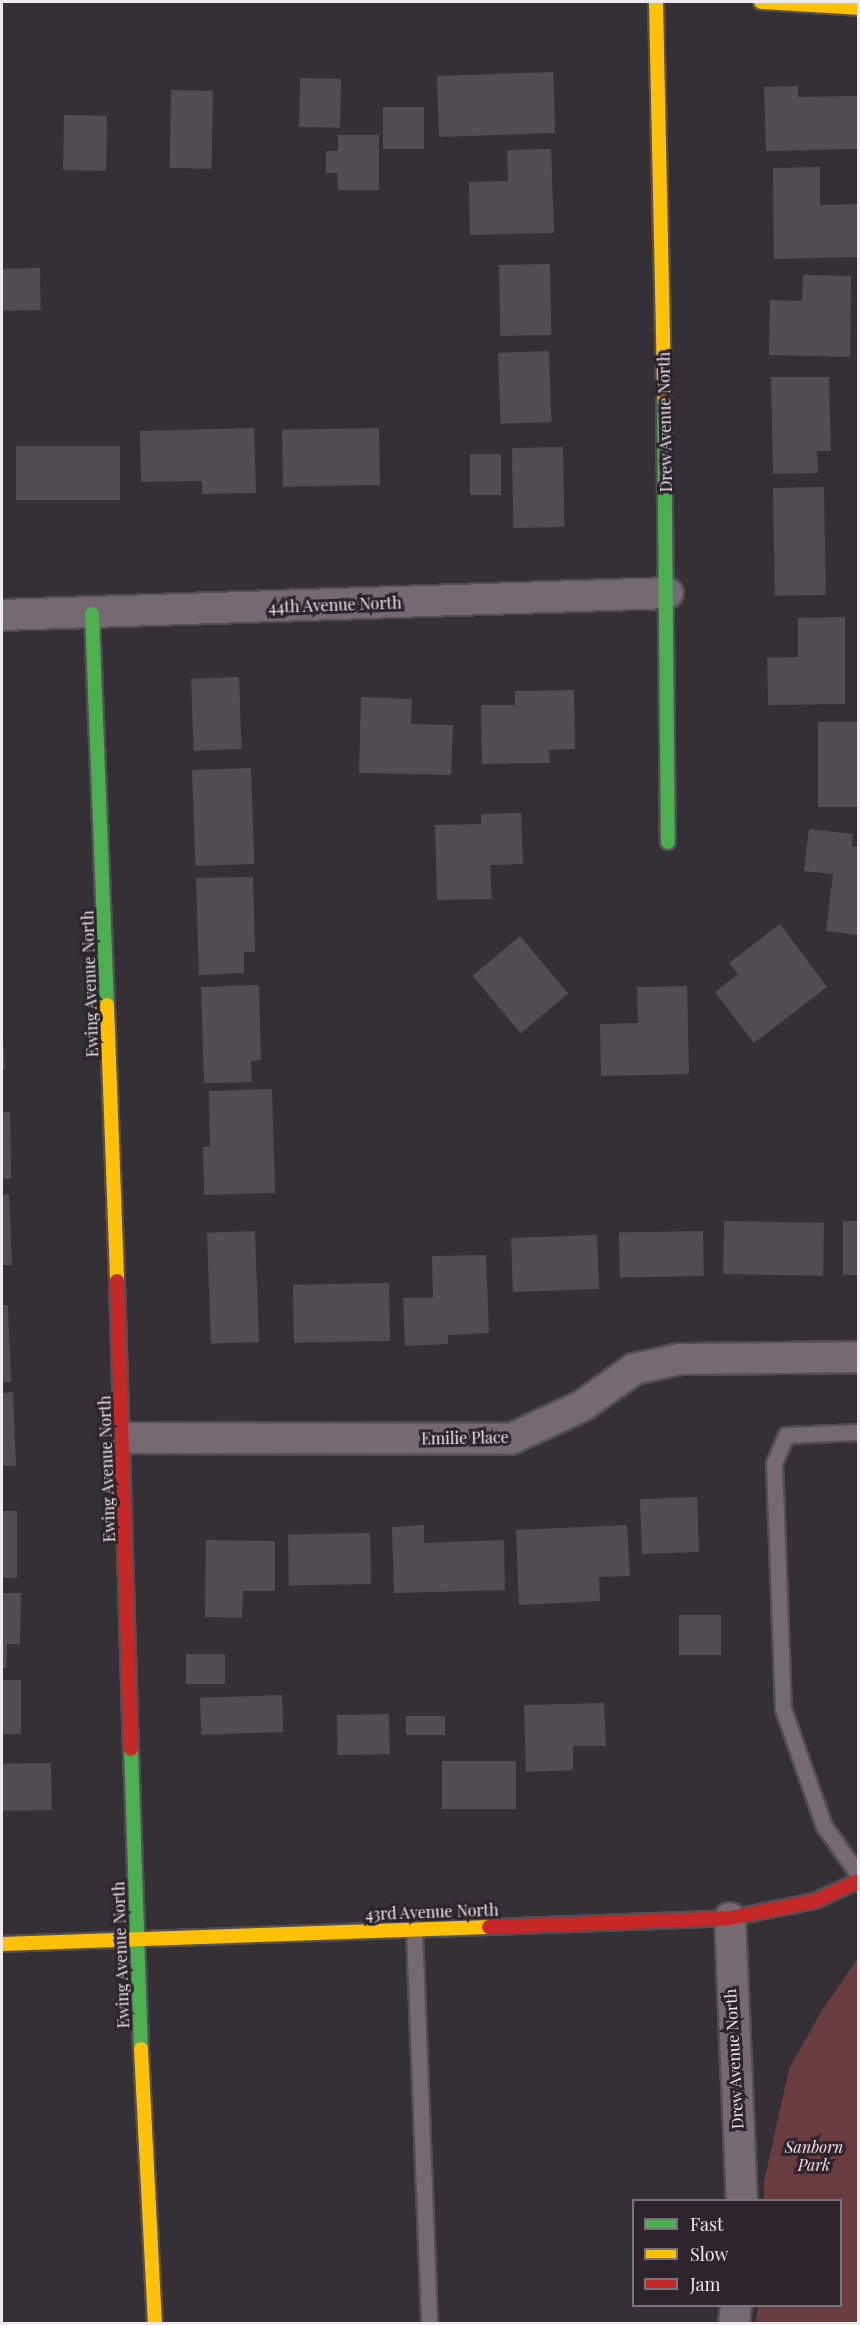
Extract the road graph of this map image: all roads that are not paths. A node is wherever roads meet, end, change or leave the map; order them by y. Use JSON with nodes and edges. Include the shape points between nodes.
{"nodes":[{"id":1,"x":656,"y":2,"type":"edge"},
{"id":2,"x":760,"y":2,"type":"edge"},
{"id":3,"x":858,"y":8,"type":"edge"},
{"id":4,"x":668,"y":593,"type":"junction"},
{"id":5,"x":92,"y":614,"type":"junction"},
{"id":6,"x":2,"y":615,"type":"edge"},
{"id":7,"x":668,"y":842,"type":"dead end"},
{"id":8,"x":858,"y":1357,"type":"edge"},
{"id":9,"x":858,"y":1432,"type":"edge"},
{"id":10,"x":123,"y":1438,"type":"junction"},
{"id":11,"x":858,"y":1874,"type":"edge"},
{"id":12,"x":858,"y":1881,"type":"edge"},
{"id":13,"x":730,"y":1918,"type":"junction"},
{"id":14,"x":414,"y":1930,"type":"junction"},
{"id":15,"x":135,"y":1939,"type":"junction"},
{"id":16,"x":2,"y":1944,"type":"edge"},
{"id":17,"x":742,"y":2199,"type":"edge"},
{"id":18,"x":736,"y":2307,"type":"edge"},
{"id":19,"x":155,"y":2324,"type":"edge"},
{"id":20,"x":429,"y":2324,"type":"edge"},
{"id":21,"x":734,"y":2324,"type":"edge"}],
"edges":[{"from":1,"to":4,"type":"street","name":"Drew Avenue North"},
{"from":2,"to":3,"type":"street"},
{"from":4,"to":5,"type":"street","name":"44th Avenue North"},
{"from":4,"to":7,"type":"street","name":"Drew Avenue North"},
{"from":5,"to":6,"type":"street","name":"44th Avenue North"},
{"from":5,"to":10,"type":"street","name":"Ewing Avenue North"},
{"from":8,"to":10,"type":"street","name":"Emilie Place","via":[[703,1358],[634,1369],[582,1406],[511,1439]]},
{"from":9,"to":11,"type":"lane","via":[[786,1435],[774,1463],[783,1709],[824,1826]]},
{"from":10,"to":15,"type":"street","name":"Ewing Avenue North"},
{"from":12,"to":13,"type":"street","name":"43rd Avenue North","via":[[815,1900]]},
{"from":13,"to":14,"type":"street","name":"43rd Avenue North"},
{"from":13,"to":17,"type":"street","name":"Drew Avenue North"},
{"from":14,"to":15,"type":"street","name":"43rd Avenue North"},
{"from":14,"to":20,"type":"lane"},
{"from":15,"to":16,"type":"street","name":"43rd Avenue North"},
{"from":15,"to":19,"type":"street","name":"Ewing Avenue North"},
{"from":18,"to":21,"type":"street"}]}
